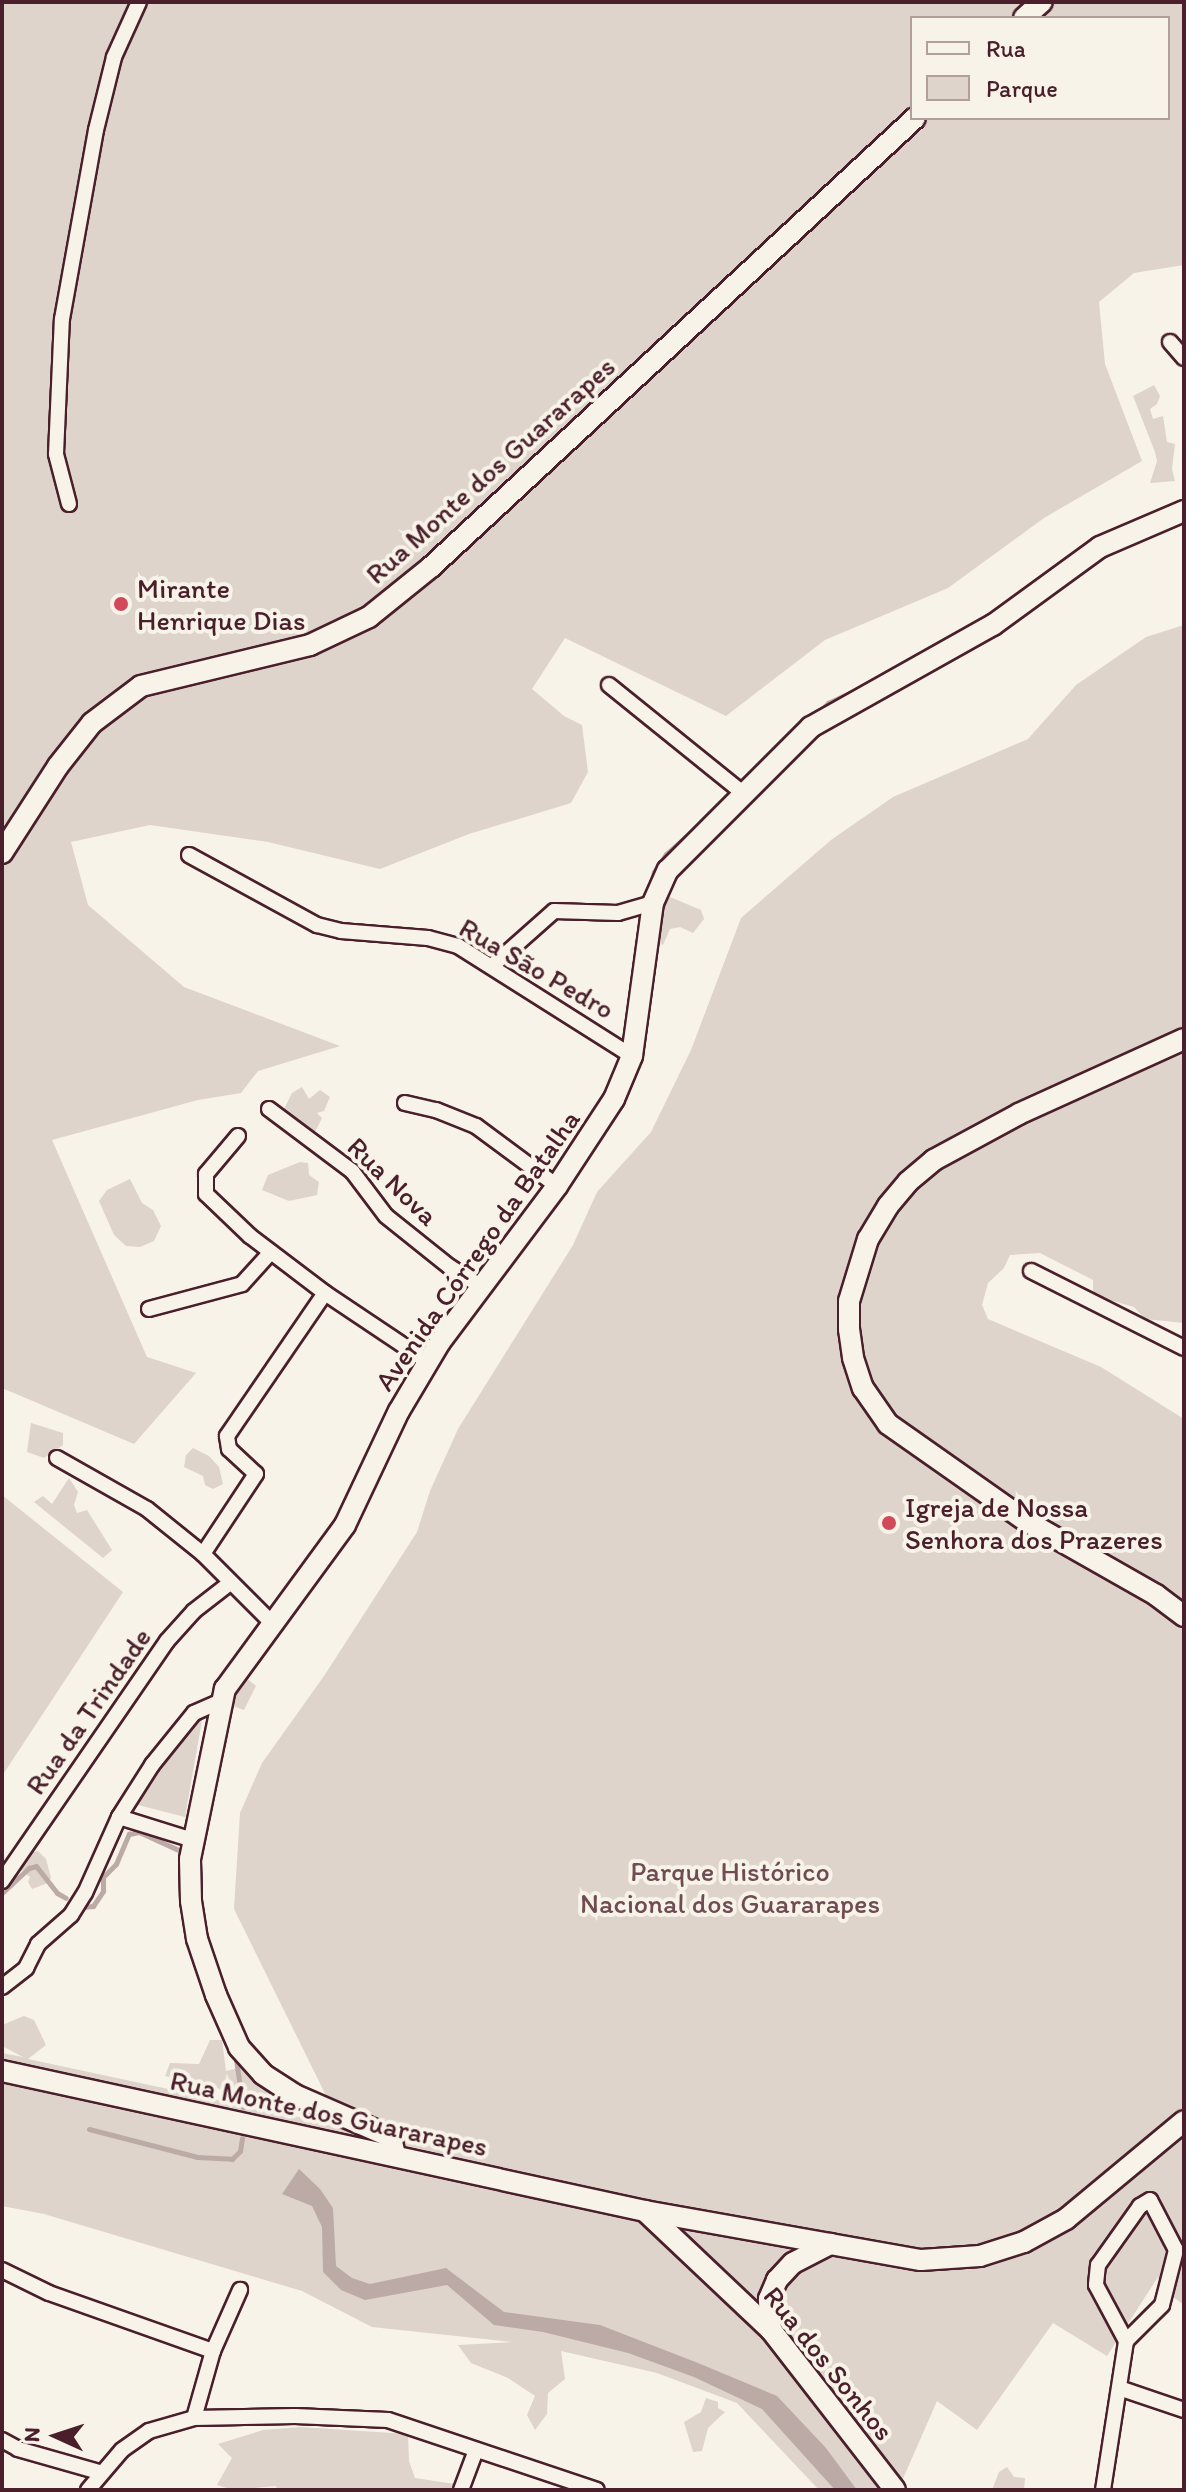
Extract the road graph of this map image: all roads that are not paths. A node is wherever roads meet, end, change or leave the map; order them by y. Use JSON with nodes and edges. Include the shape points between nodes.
{"nodes":[{"id":1,"x":139,"y":2,"type":"edge"},
{"id":2,"x":1042,"y":2,"type":"edge"},
{"id":3,"x":1026,"y":16,"type":"edge"},
{"id":4,"x":913,"y":120,"type":"edge"},
{"id":5,"x":1170,"y":342,"type":"dead end"},
{"id":6,"x":1184,"y":358,"type":"edge"},
{"id":7,"x":69,"y":504,"type":"dead end"},
{"id":8,"x":1184,"y":511,"type":"edge"},
{"id":9,"x":609,"y":685,"type":"dead end"},
{"id":10,"x":743,"y":793,"type":"junction"},
{"id":11,"x":2,"y":853,"type":"edge"},
{"id":12,"x":189,"y":855,"type":"dead end"},
{"id":13,"x":653,"y":903,"type":"junction"},
{"id":14,"x":492,"y":966,"type":"junction"},
{"id":15,"x":1184,"y":1039,"type":"edge"},
{"id":16,"x":632,"y":1056,"type":"junction"},
{"id":17,"x":405,"y":1103,"type":"dead end"},
{"id":18,"x":269,"y":1109,"type":"dead end"},
{"id":19,"x":238,"y":1136,"type":"dead end"},
{"id":20,"x":557,"y":1186,"type":"junction"},
{"id":21,"x":271,"y":1252,"type":"junction"},
{"id":22,"x":1031,"y":1271,"type":"dead end"},
{"id":23,"x":483,"y":1288,"type":"junction"},
{"id":24,"x":325,"y":1293,"type":"junction"},
{"id":25,"x":149,"y":1309,"type":"dead end"},
{"id":26,"x":1184,"y":1348,"type":"edge"},
{"id":27,"x":428,"y":1362,"type":"junction"},
{"id":28,"x":57,"y":1458,"type":"dead end"},
{"id":29,"x":203,"y":1554,"type":"junction"},
{"id":30,"x":230,"y":1583,"type":"junction"},
{"id":31,"x":1184,"y":1616,"type":"edge"},
{"id":32,"x":273,"y":1624,"type":"junction"},
{"id":33,"x":221,"y":1701,"type":"junction"},
{"id":34,"x":119,"y":1817,"type":"junction"},
{"id":35,"x":187,"y":1838,"type":"junction"},
{"id":36,"x":2,"y":1881,"type":"edge"},
{"id":37,"x":2,"y":1987,"type":"edge"},
{"id":38,"x":2,"y":2071,"type":"edge"},
{"id":39,"x":1184,"y":2121,"type":"edge"},
{"id":40,"x":395,"y":2155,"type":"junction"},
{"id":41,"x":645,"y":2211,"type":"junction"},
{"id":42,"x":830,"y":2244,"type":"junction"},
{"id":43,"x":2,"y":2270,"type":"edge"},
{"id":44,"x":240,"y":2290,"type":"dead end"},
{"id":45,"x":771,"y":2330,"type":"junction"},
{"id":46,"x":1126,"y":2341,"type":"junction"},
{"id":47,"x":213,"y":2351,"type":"junction"},
{"id":48,"x":1119,"y":2388,"type":"junction"},
{"id":49,"x":1184,"y":2410,"type":"edge"},
{"id":50,"x":194,"y":2418,"type":"junction"},
{"id":51,"x":2,"y":2440,"type":"edge"},
{"id":52,"x":18,"y":2449,"type":"junction"},
{"id":53,"x":476,"y":2450,"type":"junction"},
{"id":54,"x":2,"y":2456,"type":"edge"},
{"id":55,"x":102,"y":2473,"type":"junction"},
{"id":56,"x":88,"y":2490,"type":"edge"},
{"id":57,"x":461,"y":2490,"type":"edge"},
{"id":58,"x":597,"y":2490,"type":"edge"},
{"id":59,"x":895,"y":2490,"type":"edge"},
{"id":60,"x":1103,"y":2490,"type":"edge"}],
"edges":[{"from":1,"to":7,"type":"street","via":[[114,57],[96,130],[62,319],[56,454]]},
{"from":2,"to":3,"type":"main road"},
{"from":4,"to":11,"type":"main road","name":"Rua Monte dos Guararapes","via":[[451,548],[369,617],[297,649],[141,686],[92,723]]},
{"from":5,"to":6,"type":"street"},
{"from":8,"to":10,"type":"main road","name":"Avenida Córrego da Batalha","via":[[1100,547],[993,625],[811,727]]},
{"from":9,"to":10,"type":"street"},
{"from":10,"to":13,"type":"main road","name":"Avenida Córrego da Batalha","via":[[668,870]]},
{"from":12,"to":14,"type":"street","name":"Rua São Pedro","via":[[317,925],[428,938],[458,946]]},
{"from":13,"to":14,"type":"street","via":[[618,913],[554,911]]},
{"from":13,"to":16,"type":"main road","name":"Avenida Córrego da Batalha"},
{"from":14,"to":16,"type":"street","name":"Rua São Pedro"},
{"from":15,"to":31,"type":"main road","via":[[1019,1114],[934,1160],[908,1182],[868,1239],[849,1301],[853,1358],[863,1388],[888,1424],[1026,1521]]},
{"from":16,"to":20,"type":"main road","name":"Avenida Córrego da Batalha","via":[[614,1099]]},
{"from":17,"to":20,"type":"street","via":[[476,1126]]},
{"from":18,"to":23,"type":"street","name":"Rua Nova","via":[[352,1171],[386,1216]]},
{"from":19,"to":21,"type":"street","via":[[206,1174],[204,1187],[230,1219]]},
{"from":20,"to":23,"type":"main road","name":"Avenida Córrego da Batalha"},
{"from":21,"to":24,"type":"street"},
{"from":21,"to":25,"type":"street","via":[[242,1284]]},
{"from":22,"to":26,"type":"street"},
{"from":23,"to":27,"type":"main road","name":"Avenida Córrego da Batalha"},
{"from":24,"to":27,"type":"street"},
{"from":24,"to":29,"type":"street","via":[[227,1436],[229,1449],[256,1474]]},
{"from":27,"to":32,"type":"main road","name":"Avenida Córrego da Batalha","via":[[345,1525]]},
{"from":28,"to":29,"type":"street","via":[[147,1509]]},
{"from":29,"to":30,"type":"street"},
{"from":30,"to":32,"type":"street"},
{"from":30,"to":36,"type":"street","name":"Rua da Trindade","via":[[167,1641]]},
{"from":32,"to":33,"type":"main road","name":"Avenida Córrego da Batalha"},
{"from":33,"to":34,"type":"street","via":[[194,1713],[184,1724]]},
{"from":33,"to":35,"type":"main road","name":"Avenida Córrego da Batalha"},
{"from":34,"to":35,"type":"street"},
{"from":34,"to":37,"type":"street","via":[[71,1915],[38,1944],[26,1968]]},
{"from":35,"to":40,"type":"main road","name":"Avenida Córrego da Batalha","via":[[197,1939],[239,2047],[277,2085],[391,2137]]},
{"from":38,"to":40,"type":"main road","name":"Rua Monte dos Guararapes"},
{"from":39,"to":42,"type":"main road","name":"Rua Monte dos Guararapes","via":[[1066,2219],[1024,2242],[980,2256],[942,2260]]},
{"from":40,"to":41,"type":"main road","name":"Rua Monte dos Guararapes"},
{"from":41,"to":42,"type":"main road","name":"Rua Monte dos Guararapes"},
{"from":41,"to":45,"type":"main road","name":"Rua dos Sonhos"},
{"from":42,"to":45,"type":"main road","via":[[793,2263],[777,2280],[769,2299]]},
{"from":43,"to":47,"type":"street","via":[[49,2293]]},
{"from":44,"to":47,"type":"street"},
{"from":45,"to":59,"type":"main road","name":"Rua dos Sonhos"},
{"from":46,"to":46,"type":"street","via":[[1162,2305],[1176,2250],[1150,2200],[1140,2206],[1098,2265],[1096,2285]]},
{"from":46,"to":48,"type":"street"},
{"from":47,"to":50,"type":"street"},
{"from":48,"to":49,"type":"street"},
{"from":48,"to":60,"type":"street"},
{"from":50,"to":53,"type":"street","via":[[388,2420]]},
{"from":50,"to":55,"type":"street","via":[[149,2431]]},
{"from":51,"to":52,"type":"street"},
{"from":52,"to":54,"type":"street"},
{"from":52,"to":55,"type":"street"},
{"from":53,"to":57,"type":"street"},
{"from":53,"to":58,"type":"street"},
{"from":55,"to":56,"type":"street"}]}
